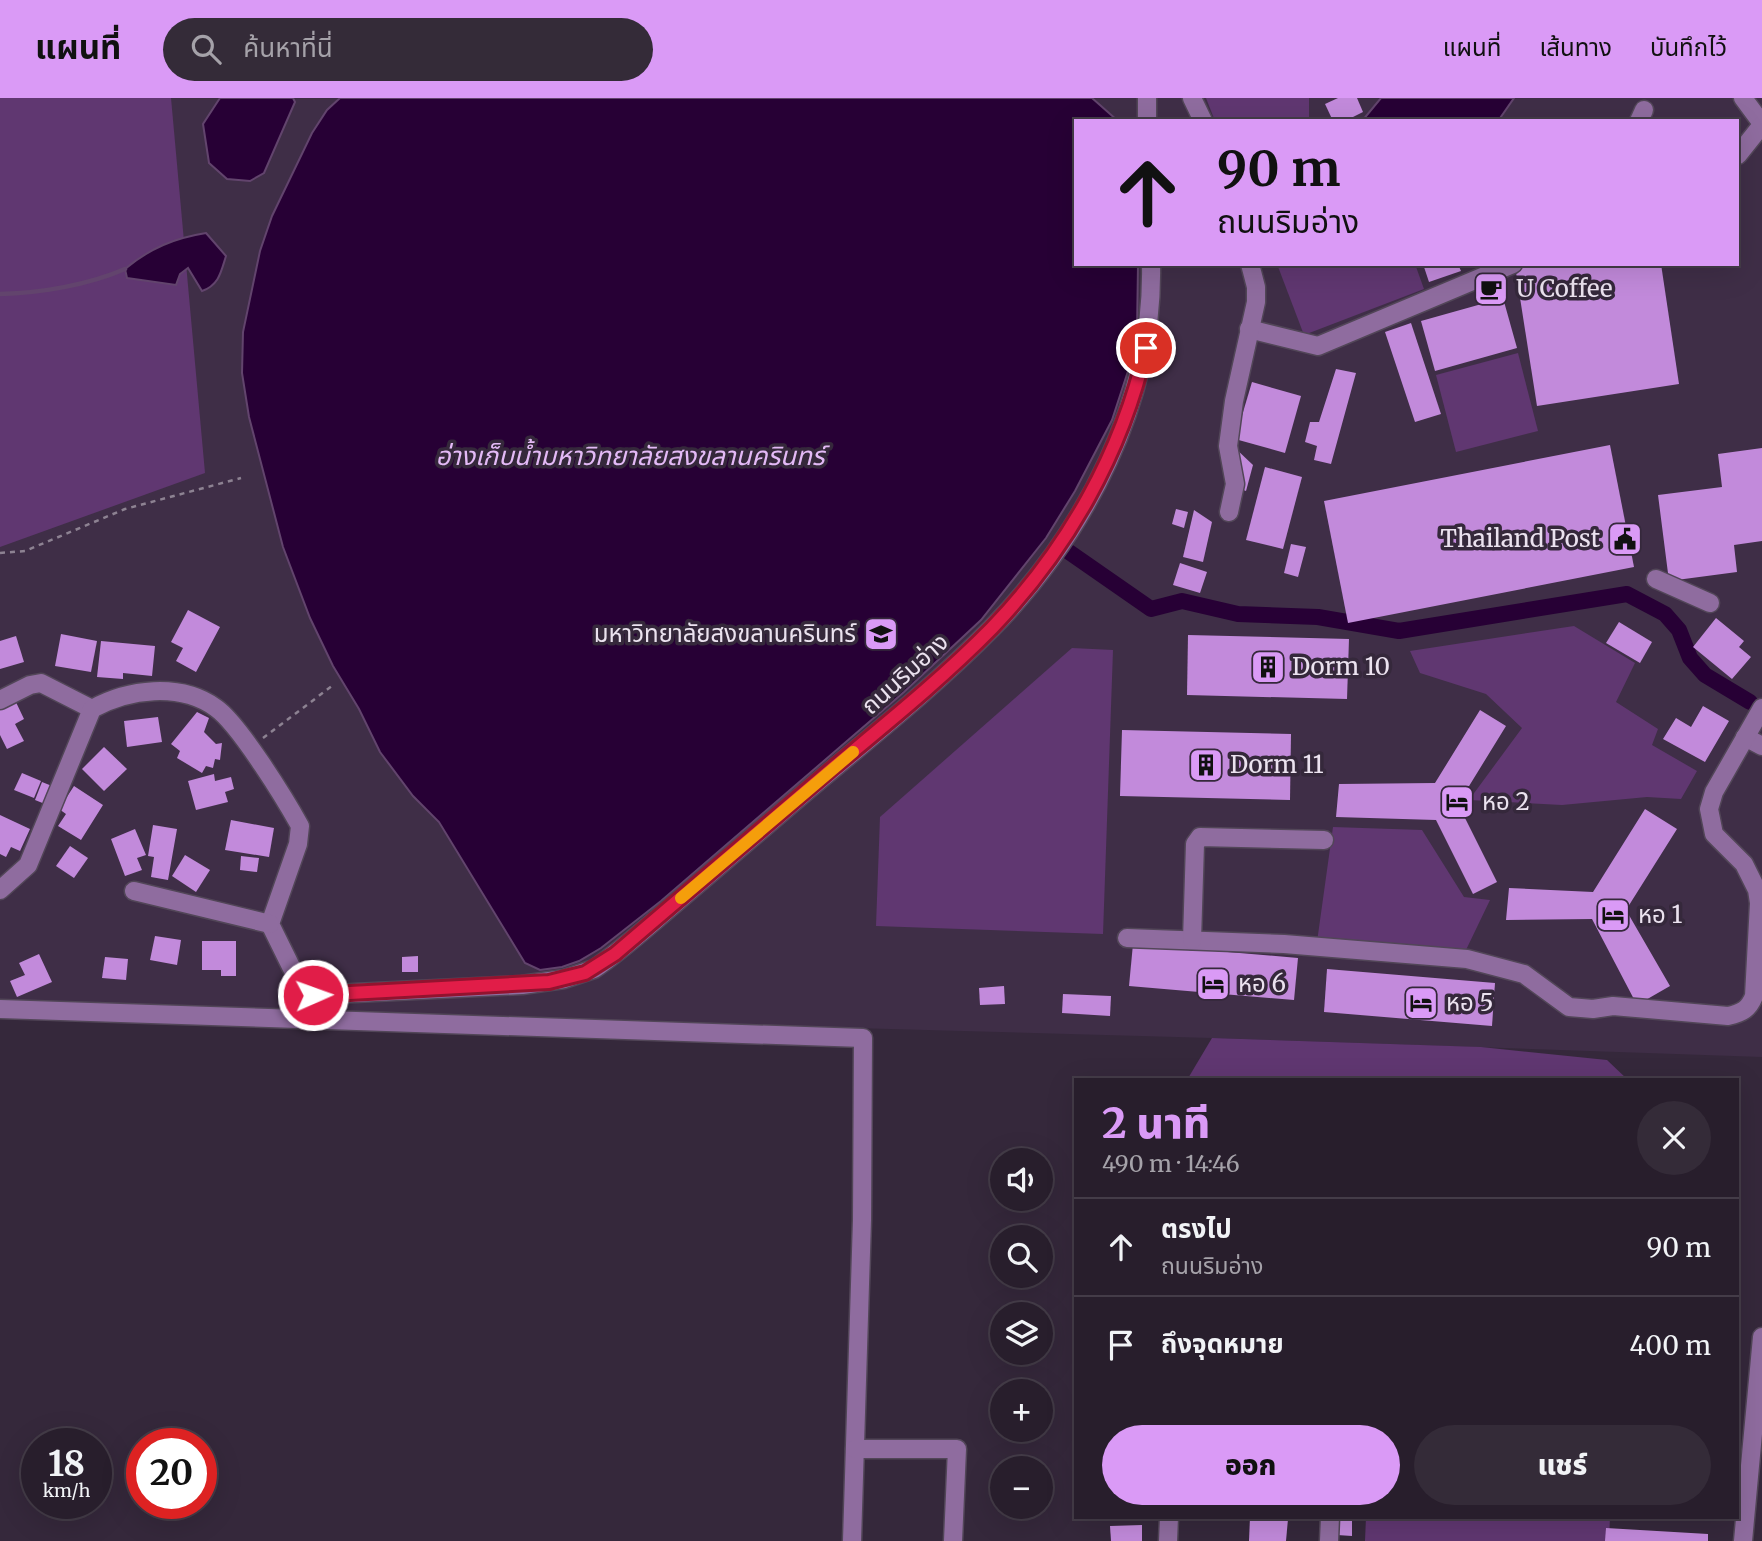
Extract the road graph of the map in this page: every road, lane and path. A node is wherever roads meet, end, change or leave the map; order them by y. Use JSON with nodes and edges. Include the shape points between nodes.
{"nodes":[{"id":1,"x":1147,"y":98,"type":"edge"},
{"id":2,"x":1192,"y":98,"type":"edge"},
{"id":3,"x":1745,"y":98,"type":"edge"},
{"id":4,"x":1147,"y":119,"type":"edge"},
{"id":5,"x":1202,"y":119,"type":"edge"},
{"id":6,"x":1761,"y":120,"type":"edge"},
{"id":7,"x":1739,"y":153,"type":"edge"},
{"id":8,"x":1151,"y":266,"type":"edge"},
{"id":9,"x":1250,"y":266,"type":"edge"},
{"id":10,"x":1508,"y":266,"type":"edge"},
{"id":11,"x":1249,"y":329,"type":"junction"},
{"id":12,"x":242,"y":478,"type":"dead end"},
{"id":13,"x":1229,"y":512,"type":"dead end"},
{"id":14,"x":0,"y":553,"type":"edge"},
{"id":15,"x":1656,"y":579,"type":"dead end"},
{"id":16,"x":1710,"y":603,"type":"dead end"},
{"id":17,"x":332,"y":686,"type":"dead end"},
{"id":18,"x":0,"y":700,"type":"edge"},
{"id":19,"x":1762,"y":708,"type":"edge"},
{"id":20,"x":92,"y":709,"type":"junction"},
{"id":21,"x":1745,"y":737,"type":"junction"},
{"id":22,"x":1762,"y":746,"type":"edge"},
{"id":23,"x":249,"y":748,"type":"junction"},
{"id":24,"x":1324,"y":839,"type":"dead end"},
{"id":25,"x":0,"y":890,"type":"edge"},
{"id":26,"x":134,"y":891,"type":"dead end"},
{"id":27,"x":270,"y":924,"type":"junction"},
{"id":28,"x":1128,"y":938,"type":"dead end"},
{"id":29,"x":1192,"y":940,"type":"junction"},
{"id":30,"x":0,"y":1009,"type":"edge"},
{"id":31,"x":1762,"y":1337,"type":"edge"},
{"id":32,"x":1760,"y":1381,"type":"edge"},
{"id":33,"x":856,"y":1449,"type":"junction"},
{"id":34,"x":1169,"y":1519,"type":"edge"},
{"id":35,"x":1330,"y":1519,"type":"edge"},
{"id":36,"x":852,"y":1541,"type":"edge"},
{"id":37,"x":953,"y":1541,"type":"edge"},
{"id":38,"x":1168,"y":1541,"type":"edge"},
{"id":39,"x":1329,"y":1541,"type":"edge"},
{"id":40,"x":1743,"y":1541,"type":"edge"}],
"edges":[{"from":1,"to":4,"type":"street"},
{"from":2,"to":5,"type":"street"},
{"from":3,"to":6,"type":"street"},
{"from":6,"to":7,"type":"street"},
{"from":8,"to":27,"type":"street","name":"ถนนริมอ่าง","via":[[1146,348],[1123,427],[1062,541],[1020,597],[904,708],[615,954],[585,973],[522,985],[306,994]]},
{"from":9,"to":11,"type":"street","via":[[1256,294]]},
{"from":10,"to":11,"type":"street","via":[[1318,346]]},
{"from":11,"to":13,"type":"street","via":[[1228,446],[1235,484]]},
{"from":12,"to":14,"type":"path","via":[[125,509],[25,551]]},
{"from":15,"to":16,"type":"street"},
{"from":17,"to":23,"type":"path"},
{"from":18,"to":20,"type":"street","via":[[38,682]]},
{"from":19,"to":21,"type":"street"},
{"from":20,"to":23,"type":"street","via":[[113,698],[141,692],[196,697],[224,715]]},
{"from":20,"to":25,"type":"street","via":[[28,866]]},
{"from":21,"to":22,"type":"street"},
{"from":21,"to":29,"type":"street","via":[[1709,809],[1714,834],[1744,864],[1759,899],[1754,996],[1743,1012],[1728,1016],[1565,1005],[1524,974],[1467,958]]},
{"from":23,"to":27,"type":"street","via":[[302,831]]},
{"from":24,"to":29,"type":"street","via":[[1200,837],[1195,844]]},
{"from":26,"to":27,"type":"street"},
{"from":28,"to":29,"type":"street"},
{"from":30,"to":33,"type":"street","via":[[863,1038]]},
{"from":31,"to":32,"type":"street"},
{"from":32,"to":40,"type":"street"},
{"from":33,"to":36,"type":"street"},
{"from":33,"to":37,"type":"street","via":[[957,1449]]},
{"from":34,"to":38,"type":"street"},
{"from":35,"to":39,"type":"street"}]}
